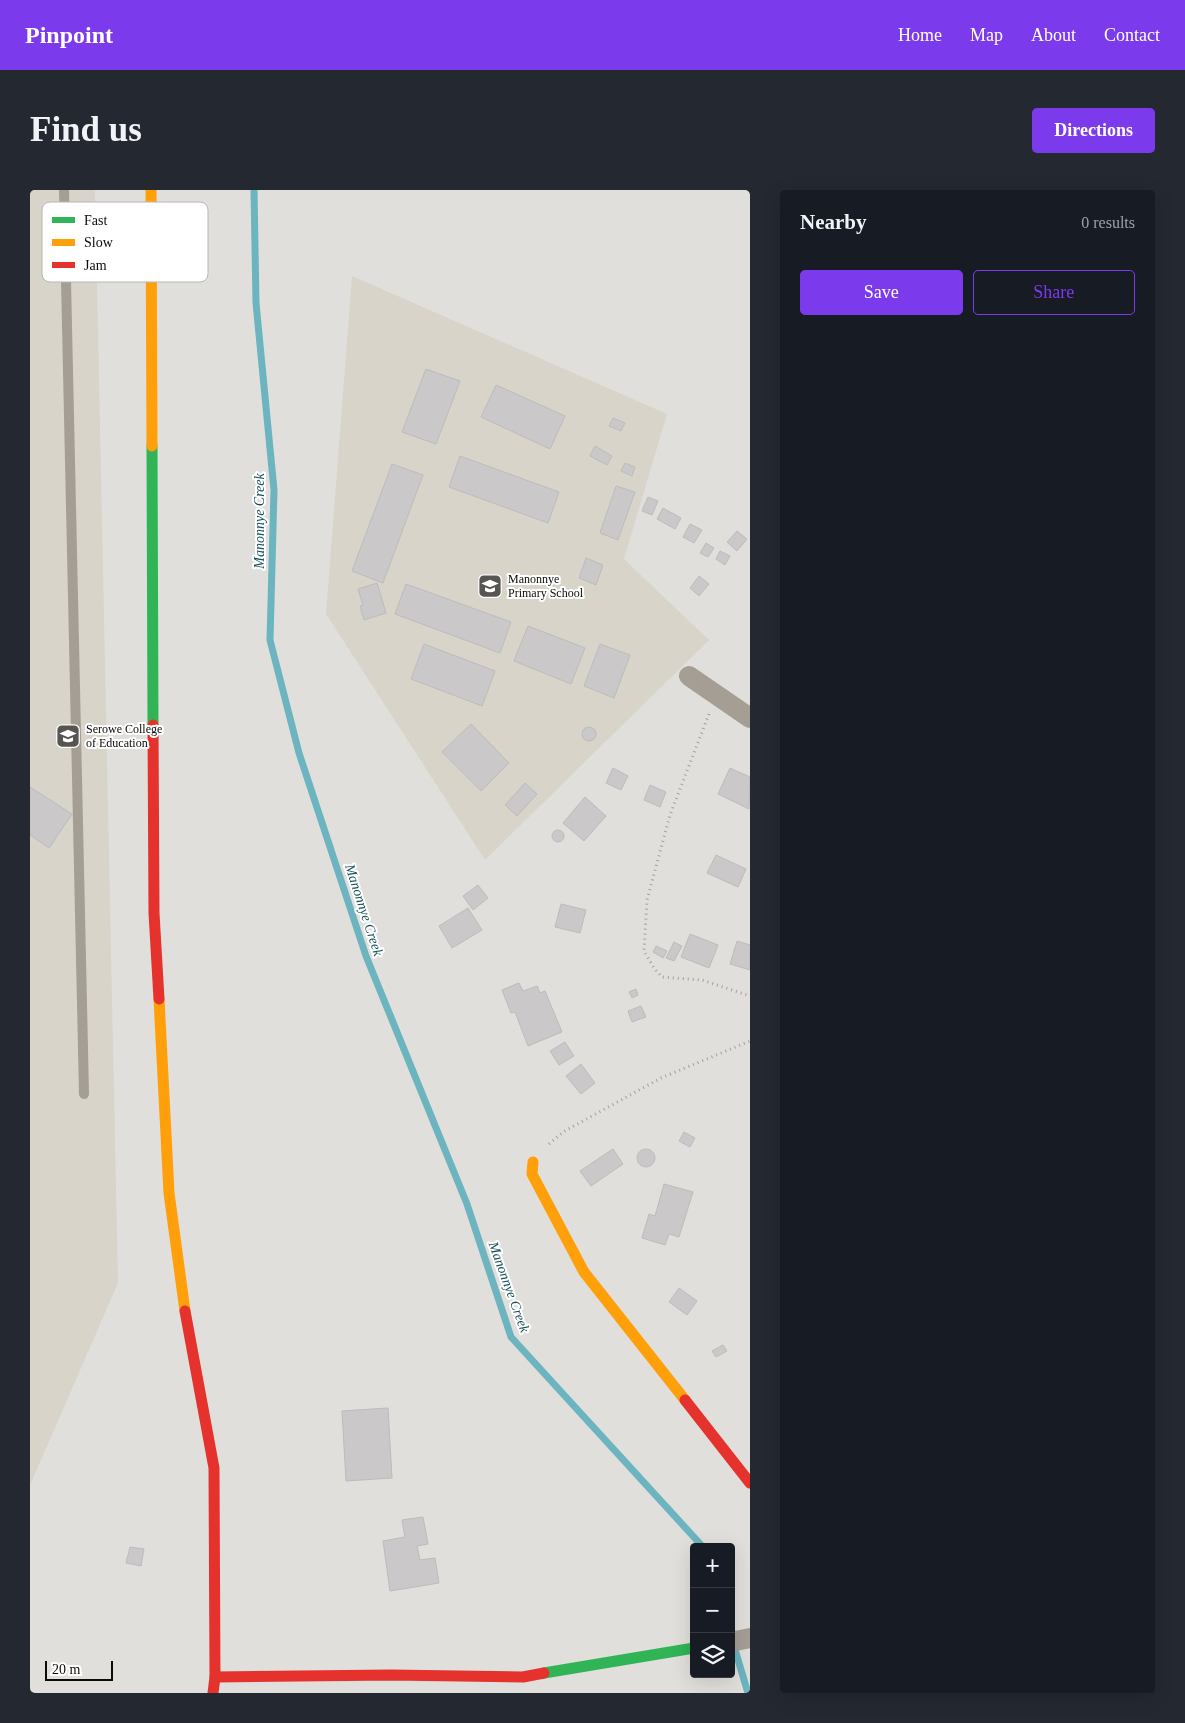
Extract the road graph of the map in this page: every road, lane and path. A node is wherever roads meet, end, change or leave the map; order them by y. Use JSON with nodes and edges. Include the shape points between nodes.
{"nodes":[{"id":1,"x":66,"y":282,"type":"edge"},
{"id":2,"x":151,"y":282,"type":"edge"},
{"id":3,"x":689,"y":676,"type":"dead end"},
{"id":4,"x":716,"y":695,"type":"junction"},
{"id":5,"x":750,"y":718,"type":"edge"},
{"id":6,"x":750,"y":996,"type":"edge"},
{"id":7,"x":750,"y":1041,"type":"edge"},
{"id":8,"x":84,"y":1094,"type":"dead end"},
{"id":9,"x":533,"y":1162,"type":"joint"},
{"id":10,"x":750,"y":1482,"type":"edge"},
{"id":11,"x":750,"y":1638,"type":"edge"},
{"id":12,"x":735,"y":1641,"type":"edge"},
{"id":13,"x":690,"y":1649,"type":"edge"},
{"id":14,"x":215,"y":1677,"type":"junction"},
{"id":15,"x":213,"y":1693,"type":"edge"}],
"edges":[{"from":1,"to":8,"type":"lane"},
{"from":2,"to":14,"type":"street","via":[[156,962],[169,1193],[181,1286],[214,1468]]},
{"from":3,"to":4,"type":"street"},
{"from":4,"to":5,"type":"street"},
{"from":4,"to":6,"type":"path","via":[[670,815],[647,900],[644,951],[662,977],[702,980]]},
{"from":7,"to":9,"type":"path","via":[[661,1078],[571,1127],[540,1150]]},
{"from":9,"to":10,"type":"street","via":[[532,1174],[584,1272]]},
{"from":11,"to":12,"type":"street"},
{"from":13,"to":14,"type":"street","via":[[523,1677]]},
{"from":14,"to":15,"type":"street"}]}
